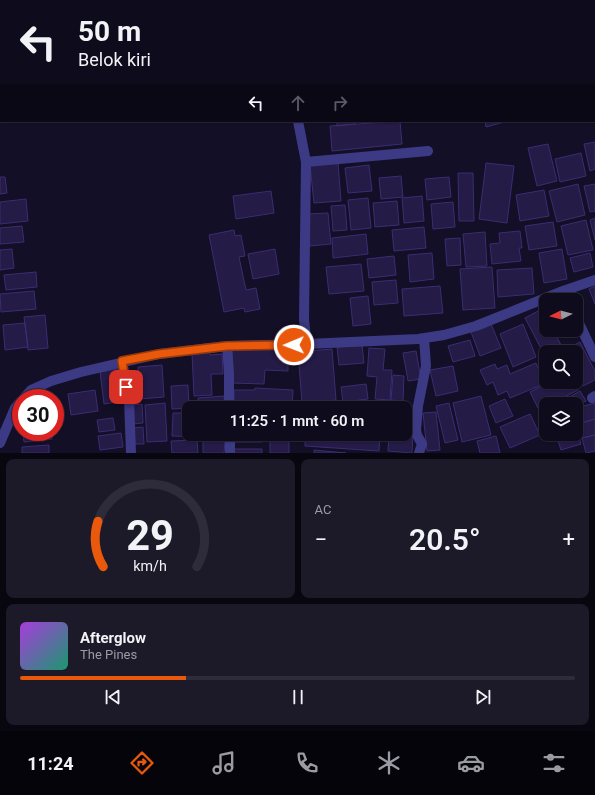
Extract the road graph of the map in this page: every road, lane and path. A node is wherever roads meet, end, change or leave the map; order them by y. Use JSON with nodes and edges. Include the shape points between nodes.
{"nodes":[{"id":1,"x":298,"y":122,"type":"edge"},
{"id":2,"x":428,"y":151,"type":"dead end"},
{"id":3,"x":306,"y":162,"type":"junction"},
{"id":4,"x":595,"y":280,"type":"edge"},
{"id":5,"x":571,"y":293,"type":"edge"},
{"id":6,"x":539,"y":305,"type":"edge"},
{"id":7,"x":583,"y":332,"type":"edge"},
{"id":8,"x":424,"y":338,"type":"junction"},
{"id":9,"x":306,"y":341,"type":"junction"},
{"id":10,"x":227,"y":346,"type":"junction"},
{"id":11,"x":595,"y":357,"type":"edge"},
{"id":12,"x":122,"y":361,"type":"junction"},
{"id":13,"x":33,"y":389,"type":"edge"},
{"id":14,"x":230,"y":401,"type":"edge"},
{"id":15,"x":12,"y":415,"type":"edge"},
{"id":16,"x":230,"y":441,"type":"edge"},
{"id":17,"x":0,"y":443,"type":"edge"},
{"id":18,"x":131,"y":453,"type":"edge"},
{"id":19,"x":230,"y":453,"type":"edge"},
{"id":20,"x":419,"y":453,"type":"edge"}],
"edges":[{"from":1,"to":3,"type":"street"},
{"from":2,"to":3,"type":"street"},
{"from":3,"to":9,"type":"street"},
{"from":4,"to":5,"type":"street"},
{"from":6,"to":8,"type":"street","via":[[476,326]]},
{"from":7,"to":11,"type":"street"},
{"from":8,"to":9,"type":"street"},
{"from":8,"to":20,"type":"street","via":[[426,366],[416,430],[422,444]]},
{"from":9,"to":10,"type":"street"},
{"from":10,"to":12,"type":"street"},
{"from":10,"to":14,"type":"street"},
{"from":12,"to":13,"type":"street","via":[[51,381]]},
{"from":12,"to":18,"type":"street","via":[[129,399]]},
{"from":15,"to":17,"type":"street"},
{"from":16,"to":19,"type":"street"}]}
